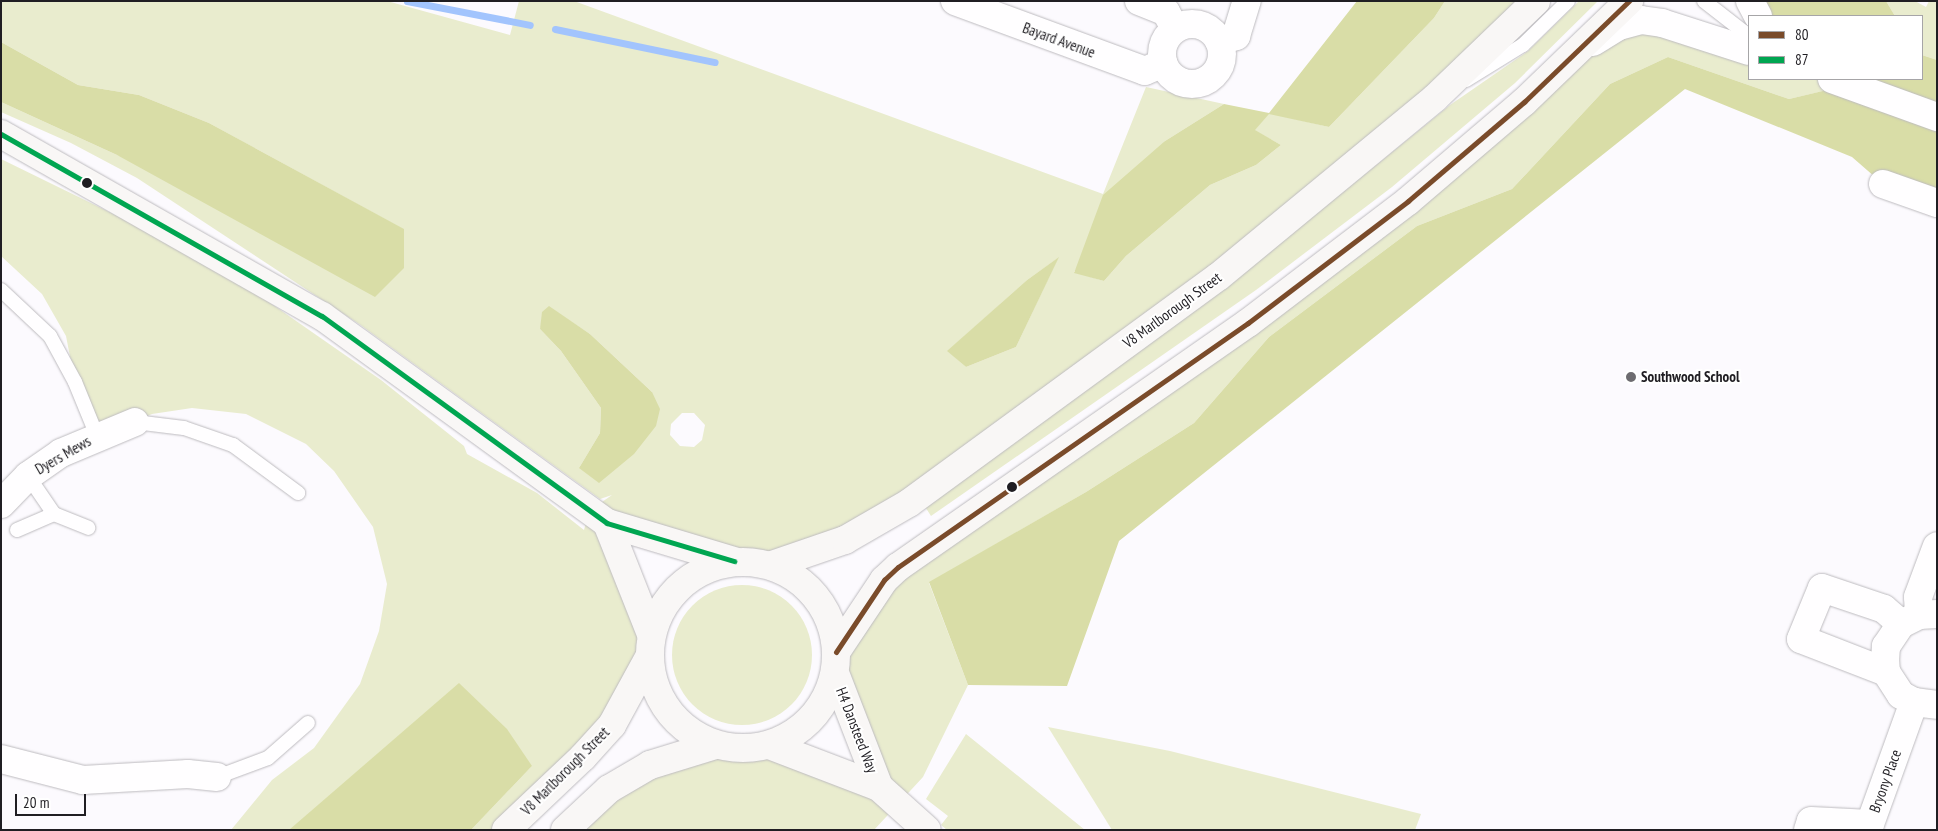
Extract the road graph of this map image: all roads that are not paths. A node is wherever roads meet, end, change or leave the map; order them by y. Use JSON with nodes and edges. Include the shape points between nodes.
{"nodes":[{"id":1,"x":955,"y":1,"type":"edge"},
{"id":2,"x":1139,"y":1,"type":"edge"},
{"id":3,"x":1247,"y":1,"type":"edge"},
{"id":4,"x":1536,"y":1,"type":"edge"},
{"id":5,"x":1568,"y":1,"type":"edge"},
{"id":6,"x":1629,"y":1,"type":"edge"},
{"id":7,"x":1704,"y":1,"type":"edge"},
{"id":8,"x":1750,"y":1,"type":"edge"},
{"id":9,"x":1757,"y":15,"type":"edge"},
{"id":10,"x":1180,"y":18,"type":"edge"},
{"id":11,"x":1748,"y":35,"type":"edge"},
{"id":12,"x":1219,"y":41,"type":"junction"},
{"id":13,"x":1581,"y":49,"type":"junction"},
{"id":14,"x":1748,"y":50,"type":"edge"},
{"id":15,"x":1163,"y":63,"type":"junction"},
{"id":16,"x":1835,"y":80,"type":"edge"},
{"id":17,"x":1435,"y":98,"type":"junction"},
{"id":18,"x":1937,"y":117,"type":"edge"},
{"id":19,"x":1,"y":134,"type":"edge"},
{"id":20,"x":1883,"y":184,"type":"dead end"},
{"id":21,"x":1937,"y":203,"type":"edge"},
{"id":22,"x":1,"y":290,"type":"edge"},
{"id":23,"x":135,"y":422,"type":"joint"},
{"id":24,"x":97,"y":436,"type":"junction"},
{"id":25,"x":28,"y":476,"type":"junction"},
{"id":26,"x":298,"y":493,"type":"dead end"},
{"id":27,"x":1,"y":504,"type":"edge"},
{"id":28,"x":54,"y":514,"type":"junction"},
{"id":29,"x":598,"y":517,"type":"junction"},
{"id":30,"x":88,"y":528,"type":"dead end"},
{"id":31,"x":17,"y":530,"type":"dead end"},
{"id":32,"x":1937,"y":546,"type":"edge"},
{"id":33,"x":734,"y":561,"type":"junction"},
{"id":34,"x":772,"y":565,"type":"junction"},
{"id":35,"x":1919,"y":618,"type":"edge"},
{"id":36,"x":650,"y":646,"type":"junction"},
{"id":37,"x":836,"y":662,"type":"junction"},
{"id":38,"x":1886,"y":672,"type":"junction"},
{"id":39,"x":1925,"y":704,"type":"edge"},
{"id":40,"x":308,"y":723,"type":"dead end"},
{"id":41,"x":715,"y":745,"type":"junction"},
{"id":42,"x":769,"y":745,"type":"junction"},
{"id":43,"x":1,"y":759,"type":"edge"},
{"id":44,"x":217,"y":777,"type":"joint"},
{"id":45,"x":882,"y":790,"type":"junction"},
{"id":46,"x":919,"y":823,"type":"edge"},
{"id":47,"x":506,"y":830,"type":"edge"},
{"id":48,"x":565,"y":830,"type":"edge"},
{"id":49,"x":1808,"y":830,"type":"edge"}],
"edges":[{"from":1,"to":15,"type":"street","name":"Bayard Avenue","via":[[1145,71]]},
{"from":2,"to":10,"type":"street"},
{"from":3,"to":12,"type":"street","via":[[1236,36]]},
{"from":4,"to":17,"type":"main road","name":"V8 Marlborough Street"},
{"from":5,"to":17,"type":"lane","via":[[1503,60]]},
{"from":6,"to":13,"type":"main road"},
{"from":7,"to":11,"type":"lane"},
{"from":8,"to":9,"type":"street"},
{"from":10,"to":12,"type":"street","via":[[1206,27]]},
{"from":10,"to":15,"type":"street","via":[[1165,39]]},
{"from":12,"to":15,"type":"street","via":[[1220,64],[1204,82],[1180,82],[1168,74]]},
{"from":13,"to":14,"type":"street","via":[[1619,26],[1641,20],[1662,23]]},
{"from":13,"to":37,"type":"main road","via":[[1408,201],[1294,289],[898,567],[884,580]]},
{"from":16,"to":18,"type":"street"},
{"from":17,"to":34,"type":"main road","name":"V8 Marlborough Street","via":[[1218,277],[909,503],[870,528]]},
{"from":19,"to":29,"type":"main road","via":[[322,316]]},
{"from":20,"to":21,"type":"street"},
{"from":22,"to":24,"type":"lane","via":[[50,336],[75,382]]},
{"from":23,"to":24,"type":"street","name":"Dyers Mews"},
{"from":23,"to":26,"type":"lane","via":[[184,428],[233,445]]},
{"from":24,"to":25,"type":"street","name":"Dyers Mews","via":[[61,453]]},
{"from":25,"to":27,"type":"street","name":"Dyers Mews"},
{"from":25,"to":28,"type":"lane"},
{"from":28,"to":30,"type":"lane"},
{"from":28,"to":31,"type":"lane"},
{"from":29,"to":33,"type":"main road"},
{"from":29,"to":36,"type":"main road"},
{"from":32,"to":35,"type":"street","via":[[1918,597]]},
{"from":33,"to":34,"type":"main road"},
{"from":33,"to":36,"type":"main road","name":"V8 Marlborough Street","via":[[705,568],[680,584],[662,607]]},
{"from":34,"to":37,"type":"main road","name":"H4 Dansteed Way","via":[[797,578],[818,598],[831,623]]},
{"from":35,"to":38,"type":"street","via":[[1886,646]]},
{"from":35,"to":38,"type":"street","via":[[1822,588],[1801,639]]},
{"from":36,"to":41,"type":"main road","via":[[654,686],[668,712],[689,732]]},
{"from":36,"to":47,"type":"main road","name":"V8 Marlborough Street","via":[[612,725],[584,757]]},
{"from":37,"to":42,"type":"main road","via":[[827,697],[812,718],[792,735]]},
{"from":37,"to":45,"type":"main road","name":"H4 Dansteed Way"},
{"from":38,"to":39,"type":"street","via":[[1901,695]]},
{"from":39,"to":49,"type":"street","name":"Bryony Place","via":[[1870,824],[1811,821]]},
{"from":40,"to":44,"type":"lane","via":[[268,758]]},
{"from":41,"to":42,"type":"main road","via":[[751,748]]},
{"from":41,"to":48,"type":"main road","via":[[650,765],[609,790]]},
{"from":42,"to":45,"type":"main road","name":"H4 Dansteed Way"},
{"from":43,"to":44,"type":"street","via":[[83,780],[188,774]]},
{"from":45,"to":46,"type":"main road","name":"H4 Dansteed Way"}]}
